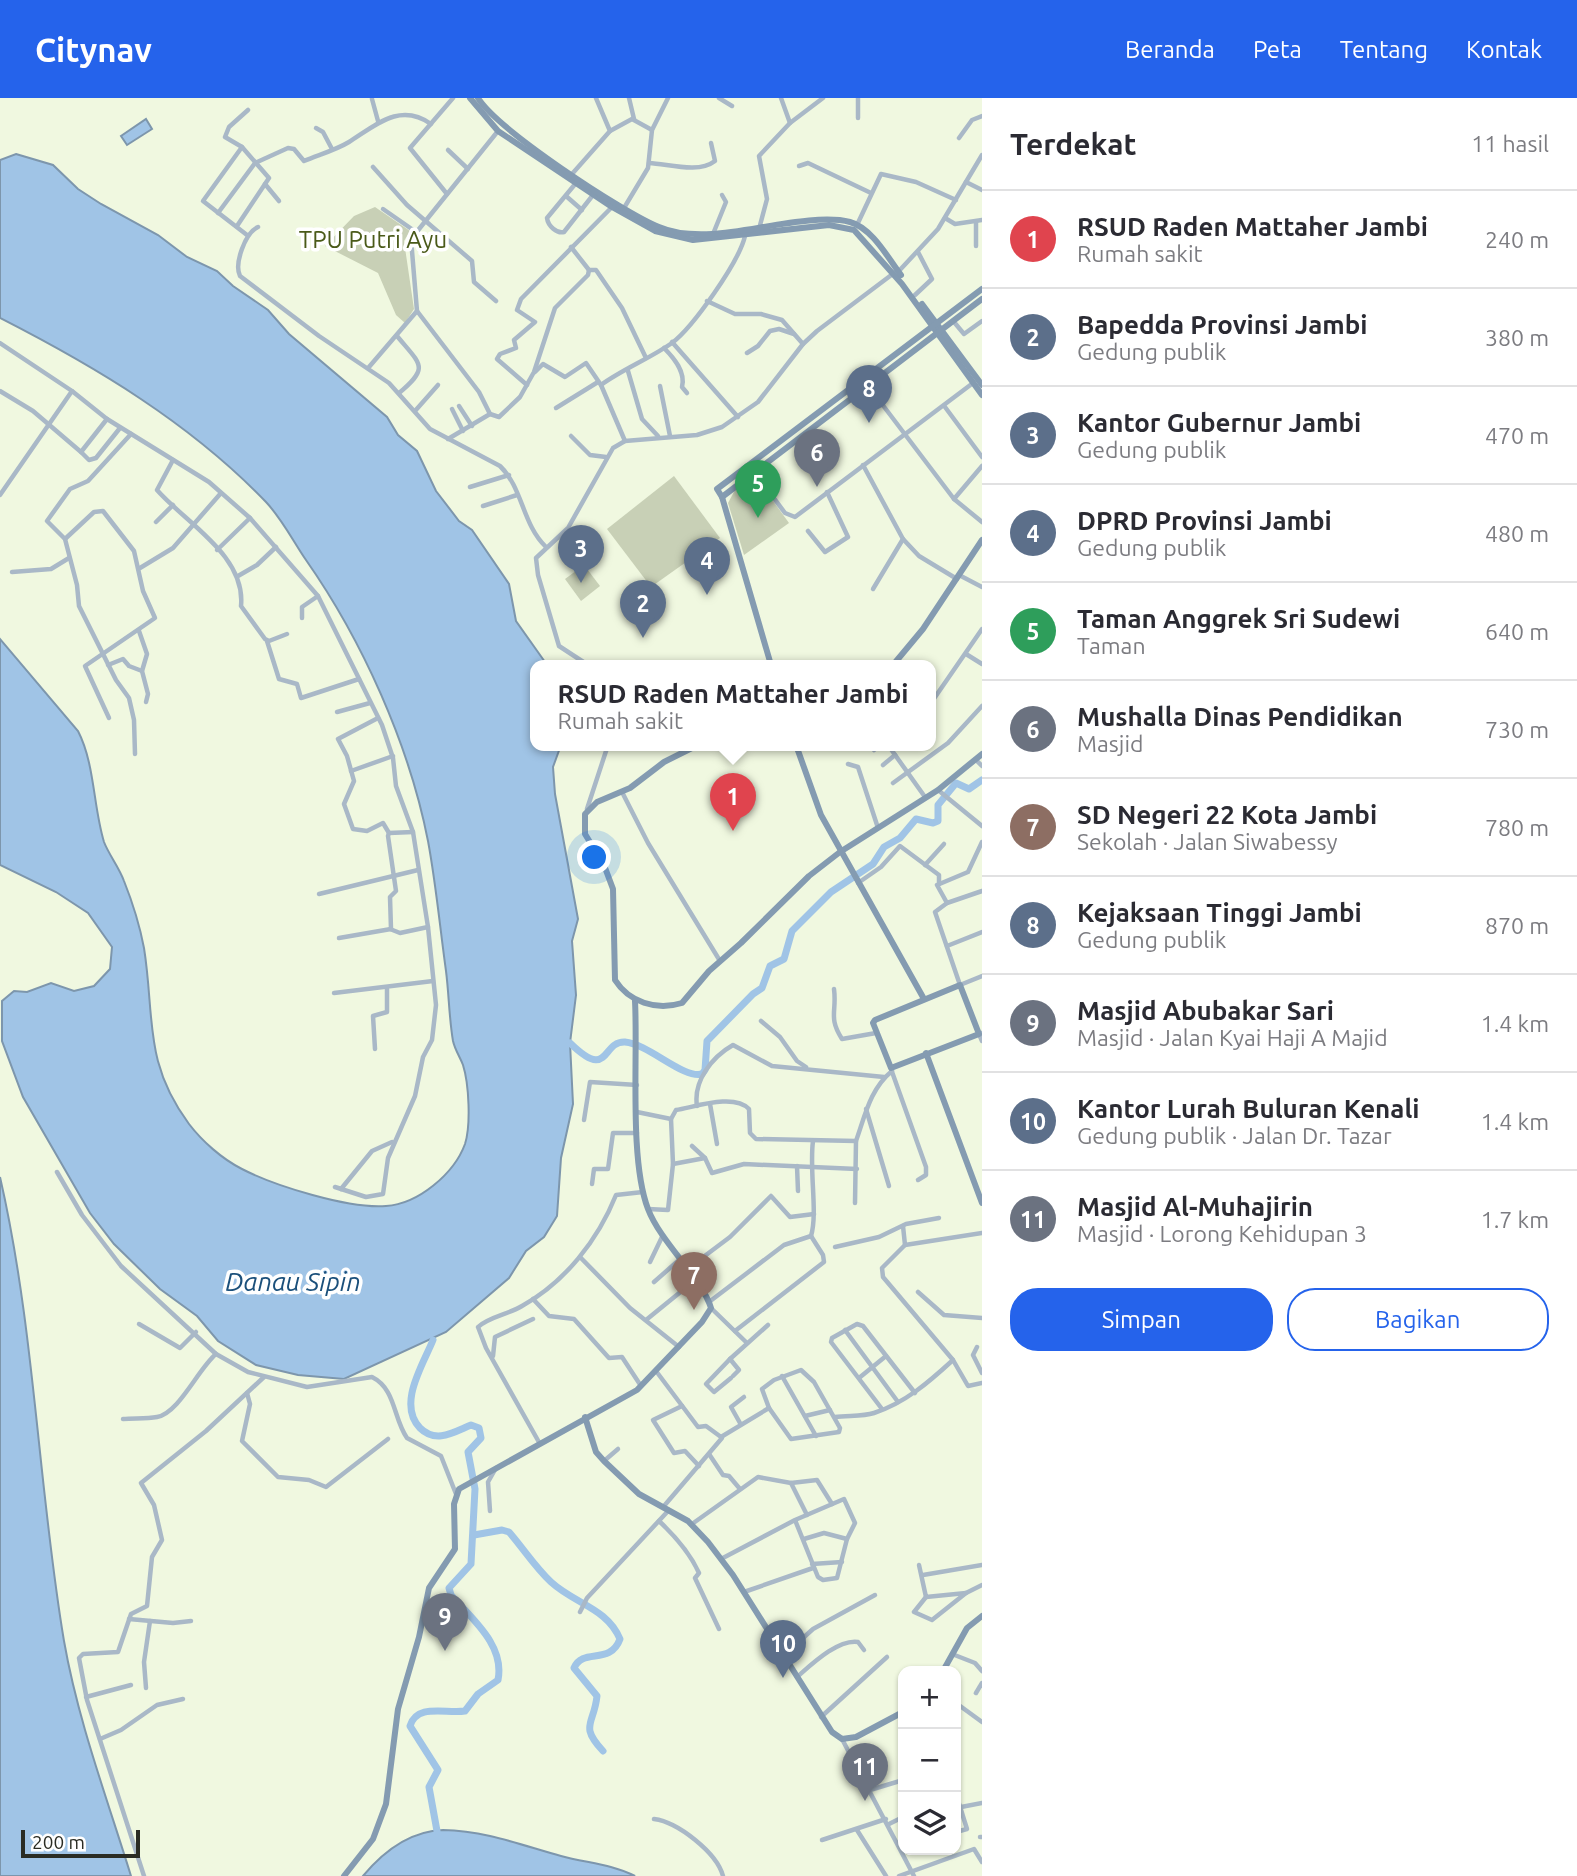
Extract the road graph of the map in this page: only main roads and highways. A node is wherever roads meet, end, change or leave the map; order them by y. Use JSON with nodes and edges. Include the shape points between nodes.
{"nodes":[{"id":1,"x":470,"y":98,"type":"edge"},
{"id":2,"x":478,"y":98,"type":"edge"},
{"id":3,"x":538,"y":154,"type":"junction"},
{"id":4,"x":546,"y":160,"type":"junction"},
{"id":5,"x":896,"y":273,"type":"junction"},
{"id":6,"x":982,"y":289,"type":"edge"},
{"id":7,"x":981,"y":302,"type":"edge"},
{"id":8,"x":935,"y":325,"type":"junction"},
{"id":9,"x":940,"y":332,"type":"junction"},
{"id":10,"x":982,"y":385,"type":"edge"},
{"id":11,"x":982,"y":395,"type":"edge"},
{"id":12,"x":722,"y":497,"type":"junction"},
{"id":13,"x":982,"y":540,"type":"edge"},
{"id":14,"x":770,"y":660,"type":"edge"},
{"id":15,"x":897,"y":660,"type":"edge"},
{"id":16,"x":686,"y":751,"type":"edge"},
{"id":17,"x":798,"y":751,"type":"edge"},
{"id":18,"x":982,"y":754,"type":"edge"},
{"id":19,"x":840,"y":852,"type":"junction"},
{"id":20,"x":924,"y":999,"type":"junction"},
{"id":21,"x":635,"y":1001,"type":"junction"},
{"id":22,"x":981,"y":1036,"type":"edge"},
{"id":23,"x":926,"y":1054,"type":"junction"},
{"id":24,"x":982,"y":1203,"type":"edge"},
{"id":25,"x":585,"y":1417,"type":"junction"},
{"id":26,"x":982,"y":1616,"type":"edge"},
{"id":27,"x":946,"y":1666,"type":"edge"},
{"id":28,"x":898,"y":1715,"type":"edge"},
{"id":29,"x":344,"y":1876,"type":"edge"}],
"edges":[{"from":1,"to":3,"type":"main road","via":[[498,131]]},
{"from":2,"to":3,"type":"main road","via":[[497,121]]},
{"from":3,"to":4,"type":"main road"},
{"from":4,"to":5,"type":"main road","via":[[612,207],[663,234],[693,240],[846,227],[860,234]]},
{"from":4,"to":5,"type":"main road","via":[[661,228],[713,234],[825,220],[857,225],[878,245]]},
{"from":5,"to":8,"type":"main road"},
{"from":5,"to":8,"type":"main road"},
{"from":6,"to":8,"type":"main road"},
{"from":7,"to":9,"type":"main road"},
{"from":8,"to":9,"type":"main road"},
{"from":8,"to":12,"type":"main road","via":[[717,489]]},
{"from":9,"to":10,"type":"main road"},
{"from":9,"to":11,"type":"main road"},
{"from":9,"to":12,"type":"main road"},
{"from":12,"to":14,"type":"main road"},
{"from":13,"to":15,"type":"main road"},
{"from":16,"to":21,"type":"main road","via":[[587,809],[583,822],[613,889],[615,980]]},
{"from":17,"to":19,"type":"main road"},
{"from":18,"to":19,"type":"main road","via":[[942,794],[925,797]]},
{"from":19,"to":20,"type":"main road"},
{"from":19,"to":21,"type":"main road","via":[[720,961],[682,1003],[668,1006]]},
{"from":20,"to":22,"type":"main road","via":[[960,985]]},
{"from":20,"to":23,"type":"main road","via":[[875,1020],[891,1069]]},
{"from":21,"to":25,"type":"main road","via":[[643,1192],[662,1237],[710,1305],[641,1386]]},
{"from":22,"to":23,"type":"main road"},
{"from":23,"to":24,"type":"main road"},
{"from":25,"to":28,"type":"main road","via":[[596,1452],[604,1461],[639,1494],[692,1524],[721,1559],[821,1718],[842,1739],[856,1737]]},
{"from":25,"to":29,"type":"main road","via":[[456,1494],[456,1542],[429,1588],[398,1709],[387,1804],[373,1839]]},
{"from":26,"to":27,"type":"main road","via":[[967,1629]]}]}
